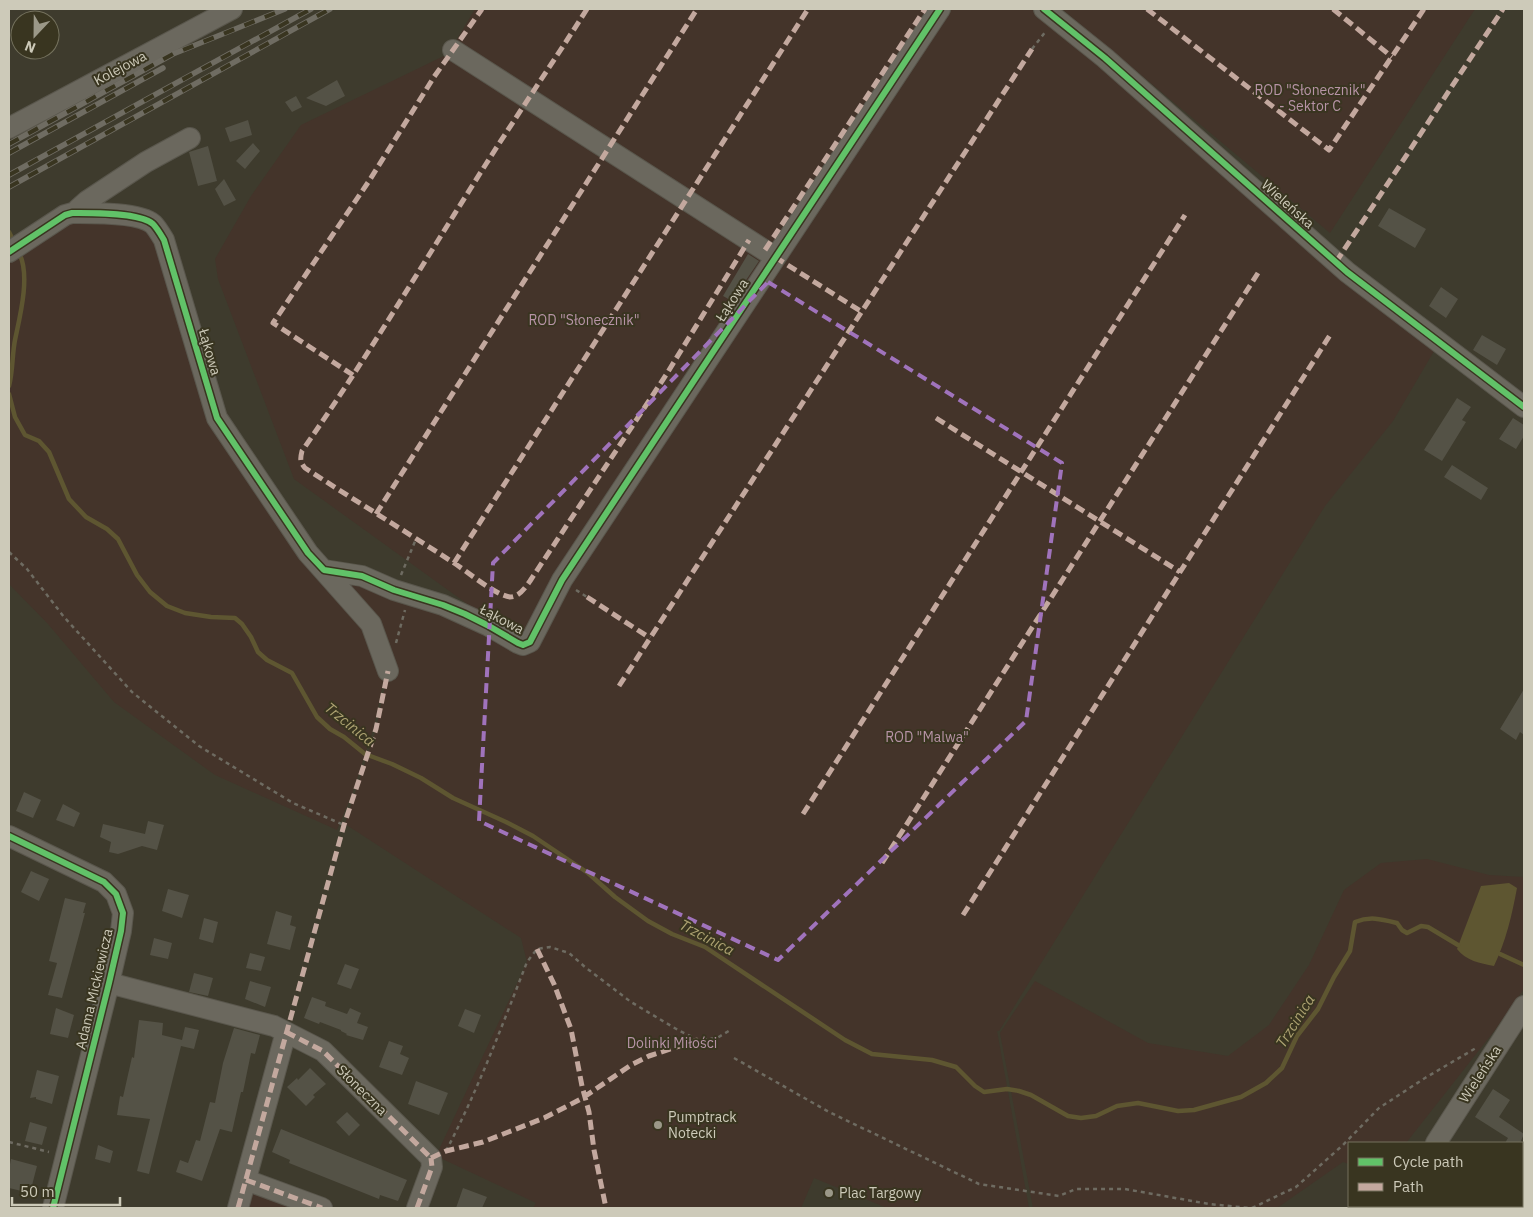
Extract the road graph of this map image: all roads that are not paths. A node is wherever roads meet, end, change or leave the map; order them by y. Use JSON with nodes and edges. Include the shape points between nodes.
{"nodes":[{"id":1,"x":232,"y":9,"type":"edge"},
{"id":2,"x":940,"y":9,"type":"edge"},
{"id":3,"x":1050,"y":14,"type":"edge"},
{"id":4,"x":453,"y":50,"type":"dead end"},
{"id":5,"x":9,"y":128,"type":"edge"},
{"id":6,"x":190,"y":138,"type":"dead end"},
{"id":7,"x":76,"y":213,"type":"junction"},
{"id":8,"x":9,"y":252,"type":"edge"},
{"id":9,"x":775,"y":257,"type":"junction"},
{"id":10,"x":1524,"y":407,"type":"edge"},
{"id":11,"x":324,"y":570,"type":"junction"},
{"id":12,"x":388,"y":671,"type":"dead end"},
{"id":13,"x":9,"y":836,"type":"edge"},
{"id":14,"x":109,"y":983,"type":"junction"},
{"id":15,"x":1524,"y":1006,"type":"edge"},
{"id":16,"x":286,"y":1032,"type":"junction"},
{"id":17,"x":1437,"y":1142,"type":"edge"},
{"id":18,"x":246,"y":1180,"type":"junction"},
{"id":19,"x":53,"y":1208,"type":"edge"},
{"id":20,"x":238,"y":1208,"type":"edge"},
{"id":21,"x":322,"y":1208,"type":"edge"},
{"id":22,"x":417,"y":1208,"type":"edge"}],
"edges":[{"from":1,"to":5,"type":"street","name":"Kolejowa"},
{"from":2,"to":9,"type":"street","name":"Łąkowa"},
{"from":3,"to":10,"type":"street","name":"Wieleńska","via":[[1105,58],[1347,272]]},
{"from":4,"to":9,"type":"street"},
{"from":6,"to":7,"type":"street","via":[[146,162],[87,201]]},
{"from":7,"to":8,"type":"street","name":"Łąkowa","via":[[65,215]]},
{"from":7,"to":11,"type":"street","name":"Łąkowa","via":[[142,219],[152,224],[164,240],[217,418],[308,552]]},
{"from":9,"to":11,"type":"street","name":"Łąkowa","via":[[562,580],[530,642],[523,645],[465,614],[362,576]]},
{"from":11,"to":12,"type":"street","via":[[371,624]]},
{"from":13,"to":14,"type":"street","name":"Adama Mickiewicza","via":[[104,882],[116,894],[123,913]]},
{"from":14,"to":16,"type":"street","name":"Słoneczna","via":[[274,1026]]},
{"from":14,"to":19,"type":"street","name":"Adama Mickiewicza"},
{"from":15,"to":17,"type":"street","name":"Wieleńska"},
{"from":16,"to":18,"type":"street"},
{"from":16,"to":22,"type":"street","name":"Słoneczna","via":[[323,1051],[438,1154]]},
{"from":18,"to":20,"type":"street"},
{"from":18,"to":21,"type":"street"}]}
